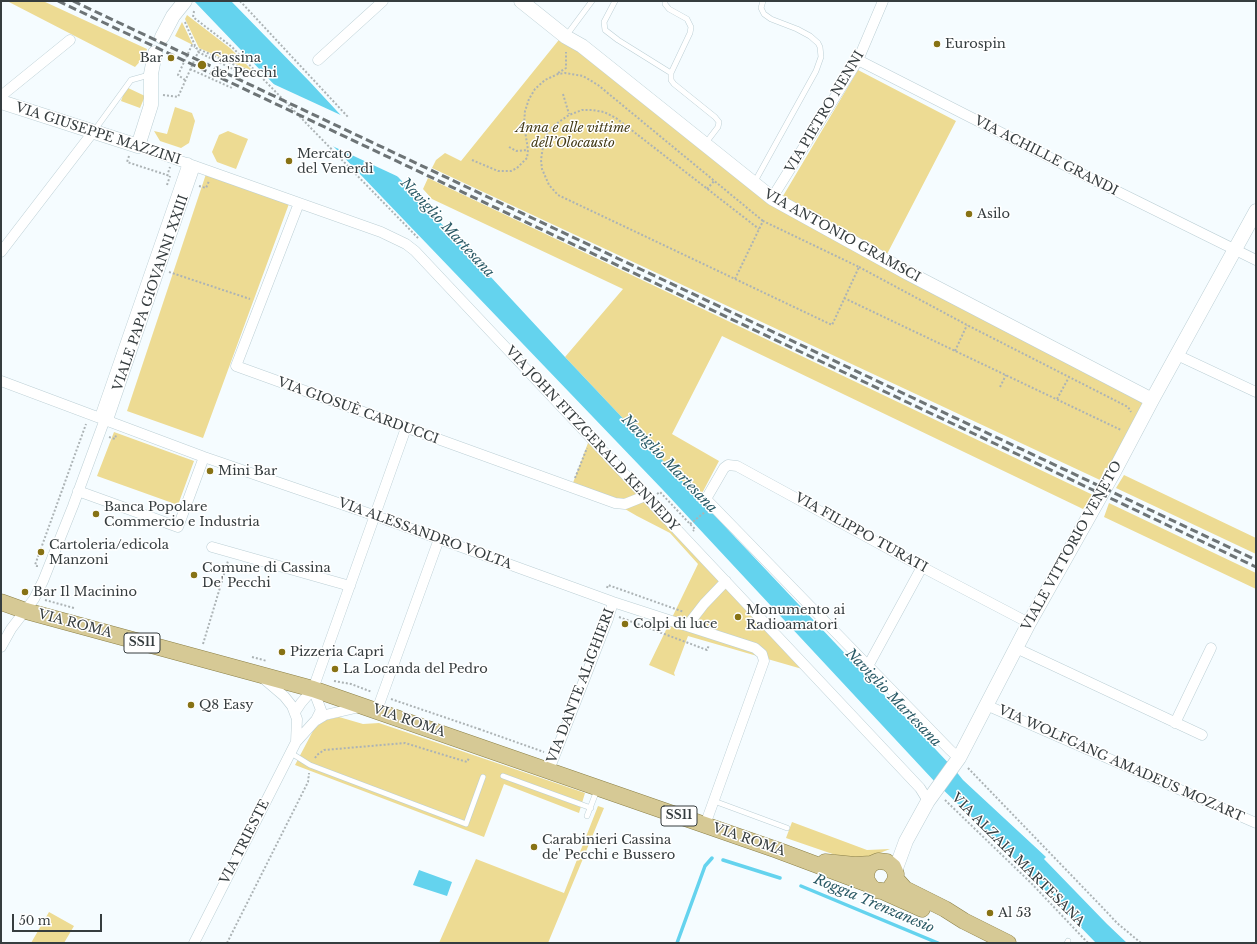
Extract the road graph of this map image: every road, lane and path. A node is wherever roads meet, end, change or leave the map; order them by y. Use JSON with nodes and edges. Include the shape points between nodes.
{"nodes":[{"id":1,"x":240,"y":1,"type":"edge"},
{"id":2,"x":383,"y":1,"type":"edge"},
{"id":3,"x":521,"y":1,"type":"edge"},
{"id":4,"x":592,"y":1,"type":"edge"},
{"id":5,"x":615,"y":1,"type":"edge"},
{"id":6,"x":665,"y":1,"type":"edge"},
{"id":7,"x":763,"y":1,"type":"edge"},
{"id":8,"x":883,"y":1,"type":"edge"},
{"id":9,"x":186,"y":6,"type":"edge"},
{"id":10,"x":162,"y":37,"type":"dead end"},
{"id":11,"x":566,"y":37,"type":"junction"},
{"id":12,"x":70,"y":40,"type":"dead end"},
{"id":13,"x":196,"y":48,"type":"junction"},
{"id":14,"x":155,"y":53,"type":"dead end"},
{"id":15,"x":318,"y":60,"type":"dead end"},
{"id":16,"x":858,"y":60,"type":"junction"},
{"id":17,"x":190,"y":69,"type":"junction"},
{"id":18,"x":239,"y":72,"type":"dead end"},
{"id":19,"x":671,"y":73,"type":"junction"},
{"id":20,"x":151,"y":74,"type":"junction"},
{"id":21,"x":558,"y":74,"type":"junction"},
{"id":22,"x":261,"y":76,"type":"junction"},
{"id":23,"x":185,"y":80,"type":"junction"},
{"id":24,"x":232,"y":88,"type":"dead end"},
{"id":25,"x":152,"y":94,"type":"junction"},
{"id":26,"x":563,"y":94,"type":"dead end"},
{"id":27,"x":1,"y":96,"type":"edge"},
{"id":28,"x":1,"y":102,"type":"edge"},
{"id":29,"x":569,"y":114,"type":"junction"},
{"id":30,"x":348,"y":118,"type":"dead end"},
{"id":31,"x":93,"y":132,"type":"junction"},
{"id":32,"x":135,"y":145,"type":"junction"},
{"id":33,"x":705,"y":145,"type":"junction"},
{"id":34,"x":509,"y":147,"type":"dead end"},
{"id":35,"x":528,"y":150,"type":"junction"},
{"id":36,"x":472,"y":160,"type":"dead end"},
{"id":37,"x":191,"y":164,"type":"junction"},
{"id":38,"x":170,"y":176,"type":"dead end"},
{"id":39,"x":714,"y":180,"type":"junction"},
{"id":40,"x":753,"y":184,"type":"junction"},
{"id":41,"x":707,"y":189,"type":"junction"},
{"id":42,"x":772,"y":198,"type":"junction"},
{"id":43,"x":299,"y":203,"type":"junction"},
{"id":44,"x":390,"y":209,"type":"dead end"},
{"id":45,"x":1256,"y":211,"type":"edge"},
{"id":46,"x":763,"y":220,"type":"junction"},
{"id":47,"x":759,"y":229,"type":"junction"},
{"id":48,"x":1235,"y":249,"type":"junction"},
{"id":49,"x":1,"y":252,"type":"edge"},
{"id":50,"x":1256,"y":260,"type":"edge"},
{"id":51,"x":859,"y":267,"type":"junction"},
{"id":52,"x":160,"y":269,"type":"junction"},
{"id":53,"x":735,"y":279,"type":"junction"},
{"id":54,"x":844,"y":298,"type":"junction"},
{"id":55,"x":260,"y":303,"type":"junction"},
{"id":56,"x":967,"y":325,"type":"junction"},
{"id":57,"x":955,"y":351,"type":"junction"},
{"id":58,"x":1177,"y":355,"type":"junction"},
{"id":59,"x":1006,"y":375,"type":"junction"},
{"id":60,"x":1069,"y":377,"type":"junction"},
{"id":61,"x":1,"y":381,"type":"edge"},
{"id":62,"x":1000,"y":387,"type":"dead end"},
{"id":63,"x":1256,"y":392,"type":"edge"},
{"id":64,"x":1056,"y":399,"type":"junction"},
{"id":65,"x":1152,"y":400,"type":"junction"},
{"id":66,"x":1131,"y":417,"type":"dead end"},
{"id":67,"x":104,"y":419,"type":"junction"},
{"id":68,"x":86,"y":424,"type":"dead end"},
{"id":69,"x":406,"y":428,"type":"junction"},
{"id":70,"x":1123,"y":431,"type":"dead end"},
{"id":71,"x":591,"y":438,"type":"junction"},
{"id":72,"x":204,"y":457,"type":"junction"},
{"id":73,"x":571,"y":488,"type":"junction"},
{"id":74,"x":78,"y":491,"type":"junction"},
{"id":75,"x":657,"y":494,"type":"dead end"},
{"id":76,"x":645,"y":496,"type":"junction"},
{"id":77,"x":705,"y":511,"type":"dead end"},
{"id":78,"x":376,"y":516,"type":"junction"},
{"id":79,"x":690,"y":524,"type":"junction"},
{"id":80,"x":695,"y":530,"type":"dead end"},
{"id":81,"x":439,"y":539,"type":"junction"},
{"id":82,"x":212,"y":547,"type":"dead end"},
{"id":83,"x":230,"y":552,"type":"junction"},
{"id":84,"x":37,"y":567,"type":"dead end"},
{"id":85,"x":922,"y":567,"type":"junction"},
{"id":86,"x":726,"y":581,"type":"junction"},
{"id":87,"x":350,"y":586,"type":"junction"},
{"id":88,"x":608,"y":600,"type":"junction"},
{"id":89,"x":1,"y":602,"type":"edge"},
{"id":90,"x":26,"y":611,"type":"junction"},
{"id":91,"x":695,"y":616,"type":"junction"},
{"id":92,"x":608,"y":619,"type":"junction"},
{"id":93,"x":1029,"y":623,"type":"junction"},
{"id":94,"x":687,"y":626,"type":"junction"},
{"id":95,"x":714,"y":635,"type":"junction"},
{"id":96,"x":203,"y":644,"type":"dead end"},
{"id":97,"x":1,"y":647,"type":"edge"},
{"id":98,"x":1016,"y":648,"type":"junction"},
{"id":99,"x":1211,"y":648,"type":"dead end"},
{"id":100,"x":868,"y":666,"type":"junction"},
{"id":101,"x":258,"y":674,"type":"junction"},
{"id":102,"x":313,"y":689,"type":"junction"},
{"id":103,"x":986,"y":705,"type":"junction"},
{"id":104,"x":370,"y":708,"type":"junction"},
{"id":105,"x":295,"y":712,"type":"junction"},
{"id":106,"x":315,"y":721,"type":"junction"},
{"id":107,"x":1175,"y":723,"type":"junction"},
{"id":108,"x":1202,"y":736,"type":"dead end"},
{"id":109,"x":296,"y":742,"type":"junction"},
{"id":110,"x":474,"y":744,"type":"junction"},
{"id":111,"x":547,"y":752,"type":"dead end"},
{"id":112,"x":291,"y":753,"type":"junction"},
{"id":113,"x":956,"y":762,"type":"junction"},
{"id":114,"x":310,"y":765,"type":"junction"},
{"id":115,"x":549,"y":770,"type":"junction"},
{"id":116,"x":503,"y":776,"type":"dead end"},
{"id":117,"x":483,"y":777,"type":"dead end"},
{"id":118,"x":599,"y":787,"type":"junction"},
{"id":119,"x":934,"y":792,"type":"junction"},
{"id":120,"x":714,"y":801,"type":"junction"},
{"id":121,"x":591,"y":808,"type":"junction"},
{"id":122,"x":587,"y":816,"type":"dead end"},
{"id":123,"x":1256,"y":823,"type":"edge"},
{"id":124,"x":705,"y":825,"type":"junction"},
{"id":125,"x":787,"y":828,"type":"dead end"},
{"id":126,"x":906,"y":841,"type":"junction"},
{"id":127,"x":810,"y":861,"type":"junction"},
{"id":128,"x":877,"y":862,"type":"junction"},
{"id":129,"x":895,"y":875,"type":"junction"},
{"id":130,"x":868,"y":884,"type":"junction"},
{"id":131,"x":882,"y":891,"type":"junction"},
{"id":132,"x":964,"y":921,"type":"junction"},
{"id":133,"x":194,"y":943,"type":"edge"},
{"id":134,"x":227,"y":943,"type":"edge"},
{"id":135,"x":1008,"y":943,"type":"edge"},
{"id":136,"x":1088,"y":943,"type":"edge"},
{"id":137,"x":1141,"y":943,"type":"edge"}],
"edges":[{"from":1,"to":30,"type":"path"},
{"from":2,"to":15,"type":"street"},
{"from":3,"to":11,"type":"street","name":"VIA ANTONIO GRAMSCI"},
{"from":4,"to":11,"type":"lane"},
{"from":5,"to":19,"type":"lane","via":[[604,22],[605,30]]},
{"from":6,"to":19,"type":"lane","via":[[669,9],[686,19],[691,27]]},
{"from":7,"to":40,"type":"lane","via":[[761,8],[764,14],[814,39],[820,47],[821,57],[816,71]]},
{"from":8,"to":16,"type":"street","name":"VIA PIETRO NENNI"},
{"from":9,"to":10,"type":"street"},
{"from":9,"to":13,"type":"path"},
{"from":9,"to":22,"type":"path","via":[[193,17],[232,47]]},
{"from":11,"to":21,"type":"path","via":[[566,68]]},
{"from":11,"to":33,"type":"street","name":"VIA ANTONIO GRAMSCI","via":[[582,46]]},
{"from":12,"to":27,"type":"street","name":"VIA GIUSEPPE MAZZINI"},
{"from":13,"to":22,"type":"path"},
{"from":13,"to":23,"type":"path","via":[[192,45],[178,75]]},
{"from":14,"to":20,"type":"street"},
{"from":16,"to":42,"type":"street","name":"VIA PIETRO NENNI"},
{"from":16,"to":48,"type":"street","name":"VIA ACHILLE GRANDI"},
{"from":17,"to":18,"type":"path","via":[[199,51]]},
{"from":17,"to":23,"type":"path"},
{"from":17,"to":24,"type":"path"},
{"from":19,"to":33,"type":"lane","via":[[674,84],[719,122]]},
{"from":20,"to":25,"type":"street"},
{"from":20,"to":31,"type":"lane","via":[[131,80]]},
{"from":21,"to":35,"type":"path","via":[[545,80],[529,99],[524,124]]},
{"from":21,"to":39,"type":"path","via":[[583,76],[598,85]]},
{"from":22,"to":44,"type":"path"},
{"from":23,"to":25,"type":"path","via":[[178,96]]},
{"from":25,"to":32,"type":"street","via":[[150,109]]},
{"from":26,"to":29,"type":"path"},
{"from":28,"to":31,"type":"street","name":"VIA GIUSEPPE MAZZINI"},
{"from":29,"to":41,"type":"path","via":[[592,110],[616,118]]},
{"from":29,"to":53,"type":"path","via":[[547,133],[542,150],[541,160],[545,177],[558,195]]},
{"from":31,"to":32,"type":"street","name":"VIA GIUSEPPE MAZZINI"},
{"from":31,"to":49,"type":"street"},
{"from":32,"to":37,"type":"street","name":"VIA GIUSEPPE MAZZINI"},
{"from":32,"to":38,"type":"path","via":[[127,162]]},
{"from":33,"to":40,"type":"street","name":"VIA ANTONIO GRAMSCI"},
{"from":34,"to":35,"type":"path","via":[[516,151]]},
{"from":35,"to":36,"type":"path","via":[[524,162],[511,171],[498,171]]},
{"from":37,"to":43,"type":"street","name":"VIA JOHN FITZGERALD KENNEDY"},
{"from":37,"to":52,"type":"street","name":"VIALE PAPA GIOVANNI XXIII"},
{"from":37,"to":67,"type":"street","name":"VIALE PAPA GIOVANNI XXIII"},
{"from":39,"to":41,"type":"path"},
{"from":39,"to":46,"type":"path"},
{"from":40,"to":42,"type":"street","name":"VIA ANTONIO GRAMSCI"},
{"from":41,"to":47,"type":"path"},
{"from":42,"to":65,"type":"street","name":"VIA ANTONIO GRAMSCI","via":[[908,273]]},
{"from":43,"to":55,"type":"street","name":"VIA GIOSUÈ CARDUCCI"},
{"from":43,"to":71,"type":"street","name":"VIA JOHN FITZGERALD KENNEDY","via":[[381,232],[415,251]]},
{"from":45,"to":48,"type":"street","name":"VIALE VITTORIO VENETO"},
{"from":46,"to":47,"type":"path"},
{"from":46,"to":51,"type":"path"},
{"from":47,"to":53,"type":"path"},
{"from":48,"to":50,"type":"street"},
{"from":48,"to":58,"type":"street","name":"VIALE VITTORIO VENETO"},
{"from":51,"to":54,"type":"path"},
{"from":51,"to":56,"type":"path"},
{"from":52,"to":55,"type":"path"},
{"from":52,"to":67,"type":"street","name":"VIALE PAPA GIOVANNI XXIII"},
{"from":53,"to":54,"type":"path","via":[[832,325]]},
{"from":54,"to":57,"type":"path"},
{"from":55,"to":69,"type":"street","name":"VIA GIOSUÈ CARDUCCI","via":[[236,366]]},
{"from":56,"to":57,"type":"path"},
{"from":56,"to":60,"type":"path"},
{"from":57,"to":59,"type":"path"},
{"from":58,"to":63,"type":"street"},
{"from":58,"to":65,"type":"street","name":"VIALE VITTORIO VENETO"},
{"from":59,"to":62,"type":"path"},
{"from":59,"to":64,"type":"path"},
{"from":60,"to":64,"type":"path"},
{"from":60,"to":66,"type":"path","via":[[1128,407]]},
{"from":61,"to":67,"type":"street","name":"VIA ALESSANDRO VOLTA"},
{"from":64,"to":70,"type":"path"},
{"from":65,"to":93,"type":"street","name":"VIALE VITTORIO VENETO"},
{"from":67,"to":72,"type":"street","name":"VIA ALESSANDRO VOLTA"},
{"from":67,"to":74,"type":"street"},
{"from":68,"to":84,"type":"path","via":[[35,565]]},
{"from":69,"to":73,"type":"street","name":"VIA GIOSUÈ CARDUCCI"},
{"from":69,"to":78,"type":"street"},
{"from":71,"to":73,"type":"path"},
{"from":71,"to":76,"type":"street","name":"VIA JOHN FITZGERALD KENNEDY"},
{"from":72,"to":74,"type":"street","via":[[178,527]]},
{"from":72,"to":78,"type":"street","name":"VIA ALESSANDRO VOLTA"},
{"from":73,"to":76,"type":"street","name":"VIA GIOSUÈ CARDUCCI","via":[[619,504]]},
{"from":74,"to":90,"type":"street","via":[[44,581]]},
{"from":75,"to":79,"type":"path","via":[[660,492]]},
{"from":76,"to":86,"type":"street","name":"VIA JOHN FITZGERALD KENNEDY"},
{"from":77,"to":79,"type":"path"},
{"from":78,"to":81,"type":"street","name":"VIA ALESSANDRO VOLTA"},
{"from":78,"to":87,"type":"street"},
{"from":79,"to":80,"type":"path"},
{"from":81,"to":88,"type":"street","name":"VIA ALESSANDRO VOLTA"},
{"from":81,"to":104,"type":"street"},
{"from":82,"to":83,"type":"street"},
{"from":83,"to":87,"type":"street"},
{"from":83,"to":96,"type":"path"},
{"from":85,"to":93,"type":"street","name":"VIA FILIPPO TURATI"},
{"from":85,"to":100,"type":"street"},
{"from":85,"to":100,"type":"street","name":"VIA FILIPPO TURATI","via":[[734,465],[724,468],[706,499]]},
{"from":86,"to":91,"type":"street"},
{"from":86,"to":119,"type":"street","name":"VIA JOHN FITZGERALD KENNEDY","via":[[920,788]]},
{"from":87,"to":102,"type":"street"},
{"from":88,"to":91,"type":"path","via":[[608,585]]},
{"from":88,"to":92,"type":"street","name":"VIA DANTE ALIGHIERI"},
{"from":88,"to":94,"type":"street","name":"VIA ALESSANDRO VOLTA"},
{"from":89,"to":90,"type":"main road","name":"VIA ROMA","number":"SS11"},
{"from":90,"to":97,"type":"street","via":[[10,629]]},
{"from":90,"to":101,"type":"main road","name":"VIA ROMA","number":"SS11"},
{"from":91,"to":94,"type":"street"},
{"from":92,"to":95,"type":"path","via":[[618,616],[706,650]]},
{"from":92,"to":115,"type":"street","name":"VIA DANTE ALIGHIERI"},
{"from":93,"to":98,"type":"street","name":"VIALE VITTORIO VENETO"},
{"from":94,"to":95,"type":"street","name":"VIA ALESSANDRO VOLTA"},
{"from":95,"to":120,"type":"street","name":"VIA ALESSANDRO VOLTA","via":[[755,648],[764,661]]},
{"from":98,"to":103,"type":"street","name":"VIALE VITTORIO VENETO"},
{"from":98,"to":107,"type":"street"},
{"from":99,"to":107,"type":"street"},
{"from":100,"to":113,"type":"street","via":[[950,750]]},
{"from":101,"to":102,"type":"main road","name":"VIA ROMA","number":"SS11"},
{"from":101,"to":105,"type":"street","via":[[286,698]]},
{"from":102,"to":104,"type":"main road","name":"VIA ROMA","number":"SS11"},
{"from":102,"to":105,"type":"street"},
{"from":102,"to":106,"type":"street","via":[[321,710]]},
{"from":103,"to":113,"type":"street","name":"VIALE VITTORIO VENETO"},
{"from":103,"to":123,"type":"street","name":"VIA WOLFGANG AMADEUS MOZART"},
{"from":104,"to":106,"type":"street","name":"VIA TRIESTE","via":[[330,713]]},
{"from":104,"to":110,"type":"main road","name":"VIA ROMA","number":"SS11"},
{"from":105,"to":109,"type":"street","name":"VIA TRIESTE"},
{"from":106,"to":109,"type":"street","name":"VIA TRIESTE"},
{"from":107,"to":108,"type":"street"},
{"from":109,"to":112,"type":"street","name":"VIA TRIESTE"},
{"from":110,"to":111,"type":"path","via":[[479,729]]},
{"from":110,"to":114,"type":"path","via":[[467,762],[405,743],[324,750],[316,755]]},
{"from":110,"to":115,"type":"main road","name":"VIA ROMA","number":"SS11"},
{"from":112,"to":114,"type":"lane"},
{"from":112,"to":133,"type":"street","name":"VIA TRIESTE"},
{"from":113,"to":119,"type":"street","name":"VIALE VITTORIO VENETO"},
{"from":113,"to":137,"type":"path","via":[[976,777],[1091,896]]},
{"from":114,"to":117,"type":"lane","via":[[466,824]]},
{"from":114,"to":134,"type":"path","via":[[308,782]]},
{"from":115,"to":118,"type":"main road","name":"VIA ROMA","number":"SS11"},
{"from":116,"to":121,"type":"lane"},
{"from":118,"to":121,"type":"lane"},
{"from":118,"to":124,"type":"main road","name":"VIA ROMA","number":"SS11"},
{"from":119,"to":126,"type":"street","name":"VIALE VITTORIO VENETO"},
{"from":119,"to":136,"type":"path","name":"VIA ALZAIA MARTESANA","via":[[1032,884]]},
{"from":120,"to":124,"type":"street"},
{"from":120,"to":125,"type":"lane"},
{"from":121,"to":122,"type":"lane"},
{"from":124,"to":127,"type":"main road","name":"VIA ROMA","number":"SS11"},
{"from":126,"to":128,"type":"street","name":"VIALE VITTORIO VENETO","via":[[890,856]]},
{"from":126,"to":129,"type":"street","name":"VIALE VITTORIO VENETO"},
{"from":127,"to":128,"type":"main road","name":"VIA ROMA","number":"SS11","via":[[850,865]]},
{"from":127,"to":130,"type":"main road","name":"VIA ROMA","number":"SS11"},
{"from":128,"to":129,"type":"main road","name":"VIA ROMA","number":"SS11","via":[[891,865]]},
{"from":128,"to":130,"type":"main road","via":[[866,872]]},
{"from":129,"to":131,"type":"main road","via":[[891,887]]},
{"from":129,"to":132,"type":"main road","name":"VIA ROMA","number":"SS11","via":[[905,889]]},
{"from":130,"to":131,"type":"main road","name":"VIA ROMA","number":"SS11","via":[[875,890]]},
{"from":131,"to":132,"type":"main road","name":"VIA ROMA","number":"SS11","via":[[928,911]]},
{"from":132,"to":135,"type":"main road","name":"VIA ROMA","number":"SS11"}]}
